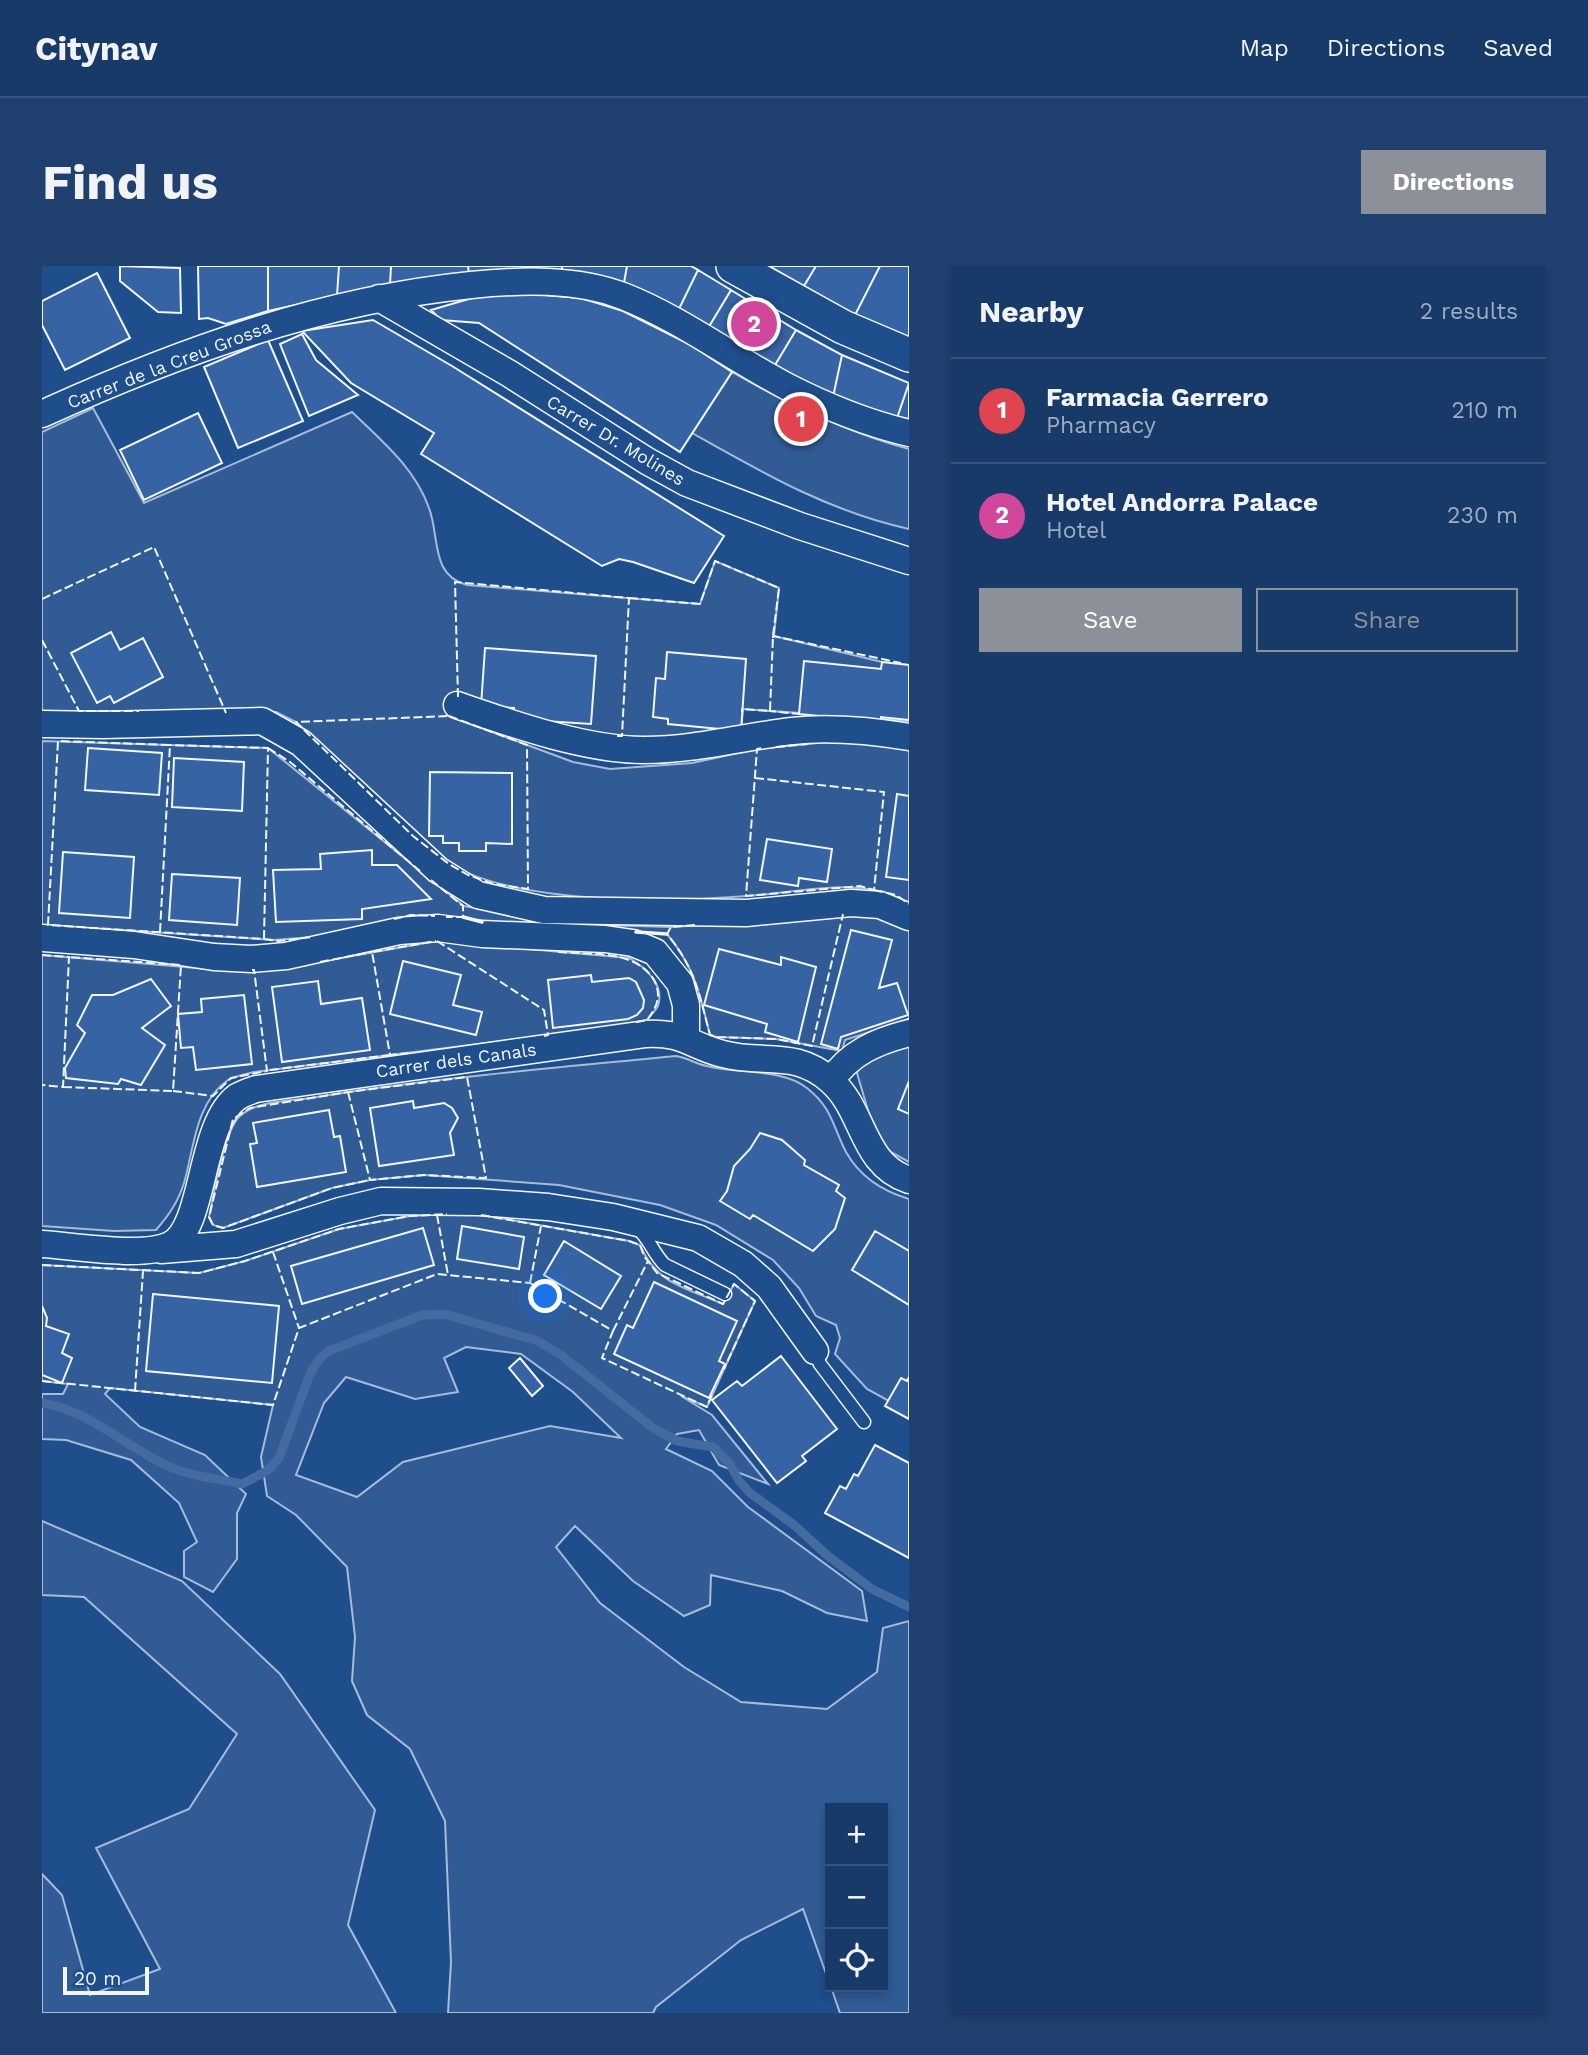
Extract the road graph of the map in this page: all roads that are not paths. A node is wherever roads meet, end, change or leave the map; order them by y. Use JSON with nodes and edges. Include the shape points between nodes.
{"nodes":[{"id":1,"x":733,"y":266,"type":"edge"},
{"id":2,"x":379,"y":298,"type":"junction"},
{"id":3,"x":909,"y":355,"type":"edge"},
{"id":4,"x":42,"y":414,"type":"edge"},
{"id":5,"x":909,"y":433,"type":"edge"},
{"id":6,"x":909,"y":561,"type":"edge"},
{"id":7,"x":457,"y":705,"type":"dead end"},
{"id":8,"x":42,"y":724,"type":"edge"},
{"id":9,"x":909,"y":737,"type":"edge"},
{"id":10,"x":909,"y":917,"type":"edge"},
{"id":11,"x":42,"y":938,"type":"edge"},
{"id":12,"x":909,"y":1033,"type":"edge"},
{"id":13,"x":686,"y":1038,"type":"junction"},
{"id":14,"x":831,"y":1081,"type":"junction"},
{"id":15,"x":909,"y":1180,"type":"edge"},
{"id":16,"x":630,"y":1221,"type":"junction"},
{"id":17,"x":42,"y":1244,"type":"edge"},
{"id":18,"x":145,"y":1251,"type":"junction"},
{"id":19,"x":725,"y":1294,"type":"dead end"},
{"id":20,"x":815,"y":1351,"type":"joint"},
{"id":21,"x":864,"y":1422,"type":"dead end"}],
"edges":[{"from":1,"to":3,"type":"street","via":[[843,327]]},
{"from":2,"to":4,"type":"street","name":"Carrer de la Creu Grossa","via":[[295,318],[201,349]]},
{"from":2,"to":5,"type":"street","name":"Carrer de la Creu Grossa","via":[[499,282],[589,287],[650,307],[833,409]]},
{"from":2,"to":6,"type":"street","name":"Carrer Dr. Molines","via":[[687,484]]},
{"from":7,"to":9,"type":"street","via":[[604,747],[640,750],[688,749],[794,731]]},
{"from":8,"to":10,"type":"street","via":[[262,722],[301,743],[438,870],[478,895],[544,910],[746,913],[851,903],[880,905]]},
{"from":11,"to":13,"type":"street","via":[[251,959],[438,928],[633,943],[655,952],[680,983],[686,1005]]},
{"from":12,"to":14,"type":"street","via":[[851,1057]]},
{"from":13,"to":14,"type":"street","name":"Carrer dels Canals","via":[[730,1056],[794,1060]]},
{"from":13,"to":18,"type":"street","name":"Carrer dels Canals","via":[[646,1034],[256,1089],[237,1097],[219,1120],[193,1211],[181,1235],[171,1245]]},
{"from":14,"to":15,"type":"street","name":"Carrer dels Canals","via":[[845,1097],[876,1158]]},
{"from":16,"to":18,"type":"street","via":[[548,1207],[381,1201],[236,1244]]},
{"from":16,"to":19,"type":"lane","via":[[665,1265]]},
{"from":16,"to":20,"type":"street","via":[[698,1238],[743,1264],[769,1287]]},
{"from":17,"to":18,"type":"street","name":"Carrer dels Canals"},
{"from":20,"to":21,"type":"lane"}]}
